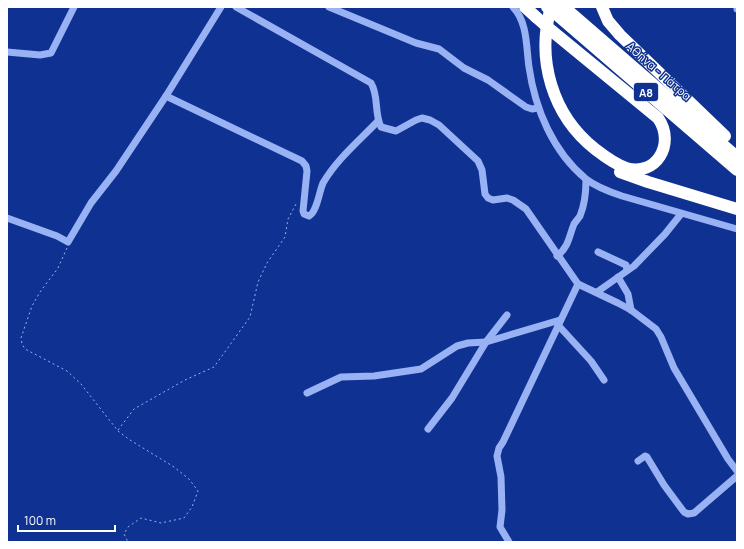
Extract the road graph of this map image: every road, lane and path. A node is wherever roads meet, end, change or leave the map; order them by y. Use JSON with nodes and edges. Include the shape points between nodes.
{"nodes":[{"id":1,"x":74,"y":7,"type":"edge"},
{"id":2,"x":221,"y":7,"type":"edge"},
{"id":3,"x":236,"y":7,"type":"edge"},
{"id":4,"x":329,"y":7,"type":"edge"},
{"id":5,"x":513,"y":7,"type":"edge"},
{"id":6,"x":525,"y":7,"type":"edge"},
{"id":7,"x":602,"y":7,"type":"edge"},
{"id":8,"x":552,"y":8,"type":"edge"},
{"id":9,"x":7,"y":52,"type":"edge"},
{"id":10,"x":166,"y":96,"type":"junction"},
{"id":11,"x":538,"y":108,"type":"junction"},
{"id":12,"x":378,"y":120,"type":"junction"},
{"id":13,"x":737,"y":148,"type":"edge"},
{"id":14,"x":737,"y":157,"type":"edge"},
{"id":15,"x":737,"y":170,"type":"edge"},
{"id":16,"x":586,"y":180,"type":"junction"},
{"id":17,"x":299,"y":199,"type":"dead end"},
{"id":18,"x":737,"y":209,"type":"edge"},
{"id":19,"x":681,"y":214,"type":"junction"},
{"id":20,"x":7,"y":218,"type":"edge"},
{"id":21,"x":737,"y":230,"type":"edge"},
{"id":22,"x":68,"y":242,"type":"junction"},
{"id":23,"x":598,"y":252,"type":"dead end"},
{"id":24,"x":557,"y":256,"type":"junction"},
{"id":25,"x":627,"y":270,"type":"junction"},
{"id":26,"x":618,"y":277,"type":"junction"},
{"id":27,"x":578,"y":284,"type":"junction"},
{"id":28,"x":597,"y":292,"type":"junction"},
{"id":29,"x":631,"y":310,"type":"junction"},
{"id":30,"x":507,"y":315,"type":"dead end"},
{"id":31,"x":559,"y":323,"type":"junction"},
{"id":32,"x":486,"y":342,"type":"junction"},
{"id":33,"x":604,"y":380,"type":"dead end"},
{"id":34,"x":307,"y":393,"type":"dead end"},
{"id":35,"x":428,"y":429,"type":"dead end"},
{"id":36,"x":118,"y":431,"type":"junction"},
{"id":37,"x":638,"y":461,"type":"dead end"},
{"id":38,"x":737,"y":472,"type":"edge"},
{"id":39,"x":737,"y":476,"type":"edge"},
{"id":40,"x":128,"y":542,"type":"edge"},
{"id":41,"x":509,"y":542,"type":"edge"}],
"edges":[{"from":1,"to":9,"type":"street","via":[[51,53],[40,55]]},
{"from":2,"to":10,"type":"street"},
{"from":3,"to":12,"type":"street","via":[[371,83],[374,88]]},
{"from":4,"to":11,"type":"street","via":[[416,43],[439,49],[526,107]]},
{"from":5,"to":11,"type":"street","via":[[518,13],[525,34],[531,80]]},
{"from":6,"to":8,"type":"highway","bridge":true,"via":[[536,17],[552,31],[658,118],[666,138],[663,152],[654,163],[641,169],[620,166],[584,139],[563,113],[551,86],[545,60],[545,32]]},
{"from":7,"to":13,"type":"highway","via":[[608,21],[620,35]]},
{"from":8,"to":14,"type":"highway","name":"Αθήνα - Πάτρα","number":"Α8"},
{"from":8,"to":15,"type":"highway","name":"Αθήνα - Πάτρα","number":"Α8"},
{"from":8,"to":18,"type":"highway","via":[[539,38],[539,58],[549,96],[559,116],[580,143],[603,162],[628,175]]},
{"from":10,"to":12,"type":"street","via":[[302,161],[307,171],[303,211],[309,216],[314,211],[327,178],[344,155]]},
{"from":10,"to":22,"type":"street","via":[[116,171],[91,203]]},
{"from":11,"to":16,"type":"street","via":[[562,153]]},
{"from":12,"to":24,"type":"street","via":[[381,127],[392,131],[400,130],[422,118],[439,125],[478,161],[488,198],[507,198],[526,209]]},
{"from":16,"to":19,"type":"street","via":[[606,191]]},
{"from":16,"to":24,"type":"street","via":[[585,200],[579,218],[575,222],[566,247]]},
{"from":17,"to":36,"type":"path","via":[[288,219],[285,237],[267,263],[258,282],[250,317],[214,367],[134,409]]},
{"from":19,"to":21,"type":"street"},
{"from":19,"to":25,"type":"street","via":[[665,234]]},
{"from":20,"to":22,"type":"street"},
{"from":22,"to":36,"type":"path","via":[[58,268],[32,306],[21,342],[25,349],[60,367],[82,384]]},
{"from":23,"to":25,"type":"street","via":[[626,265]]},
{"from":24,"to":27,"type":"street"},
{"from":25,"to":26,"type":"street"},
{"from":26,"to":28,"type":"street"},
{"from":26,"to":29,"type":"street","via":[[628,294]]},
{"from":27,"to":28,"type":"street"},
{"from":27,"to":31,"type":"street"},
{"from":28,"to":29,"type":"street"},
{"from":29,"to":38,"type":"street","via":[[659,333],[674,368]]},
{"from":30,"to":32,"type":"street"},
{"from":31,"to":32,"type":"street"},
{"from":31,"to":33,"type":"street"},
{"from":31,"to":41,"type":"street","via":[[497,456],[501,477],[500,527]]},
{"from":32,"to":34,"type":"street","via":[[457,346],[421,370],[341,377]]},
{"from":32,"to":35,"type":"street","via":[[452,398]]},
{"from":36,"to":40,"type":"path","via":[[174,467],[189,479],[198,491],[192,507],[184,518],[161,523],[141,518],[128,527],[124,534]]},
{"from":37,"to":39,"type":"street","via":[[647,457],[664,485],[688,514],[694,513]]}]}
